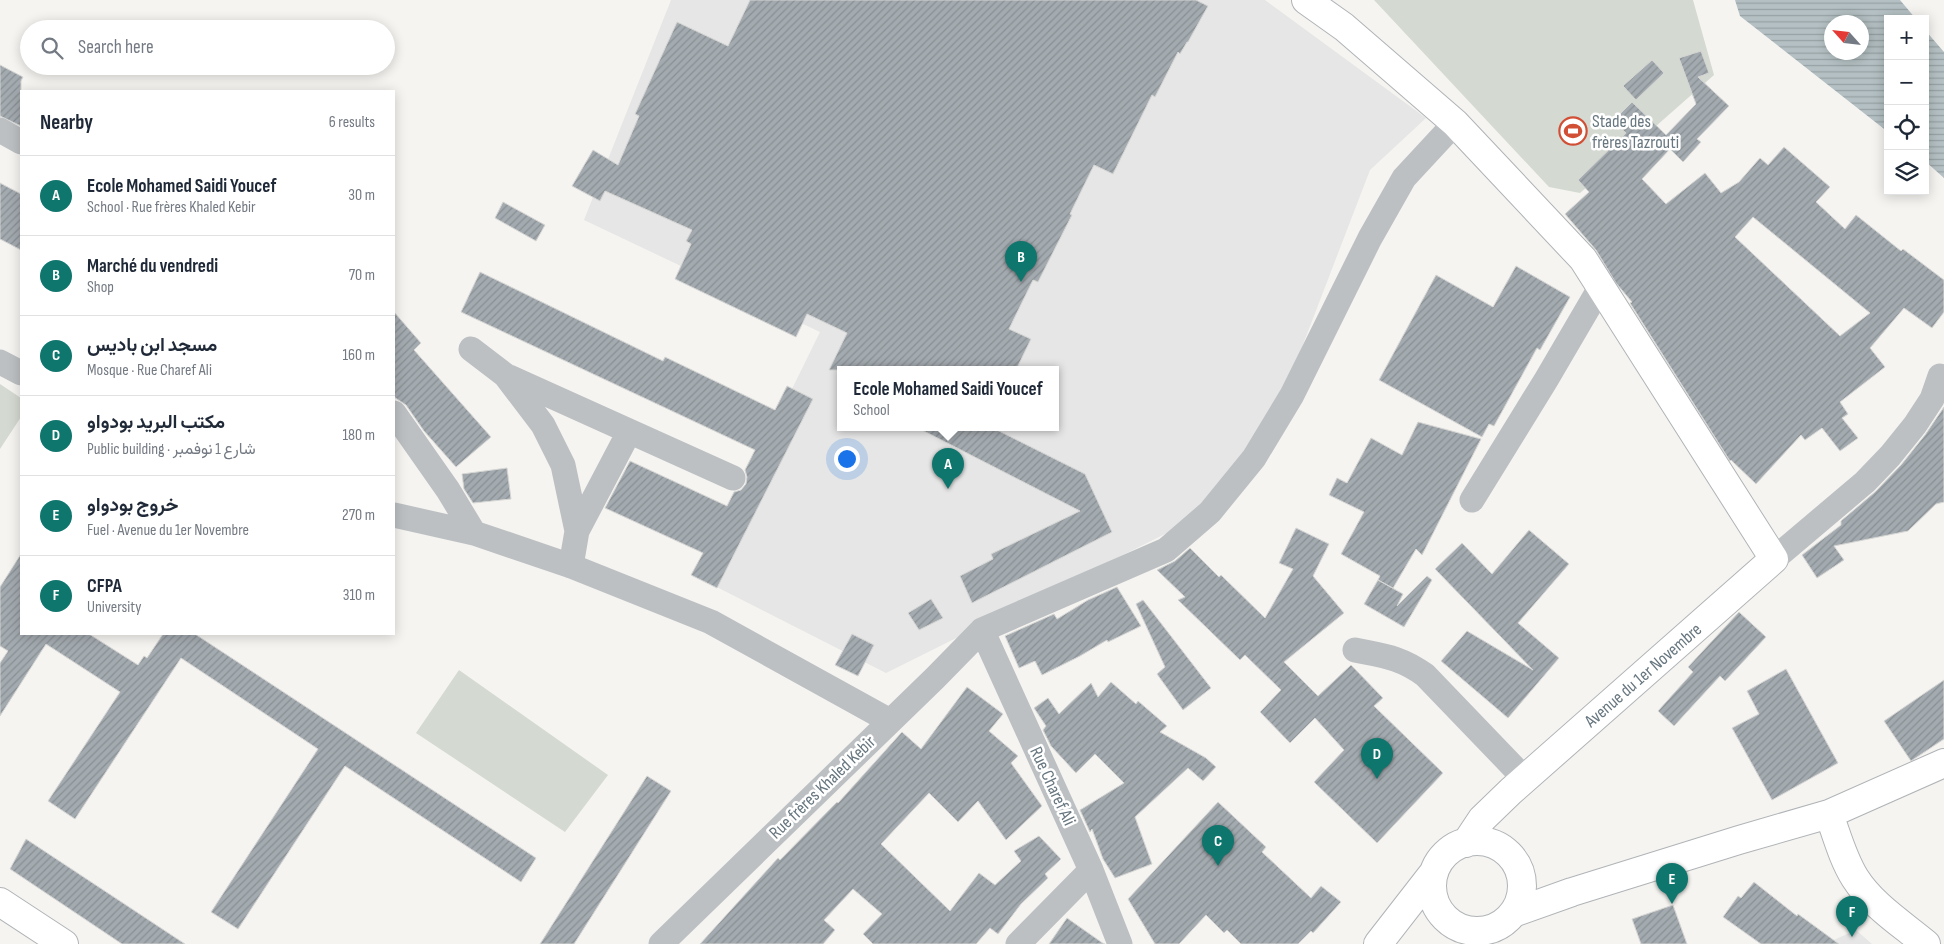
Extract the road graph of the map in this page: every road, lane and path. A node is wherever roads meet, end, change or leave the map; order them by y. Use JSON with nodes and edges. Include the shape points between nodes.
{"nodes":[{"id":1,"x":1306,"y":0,"type":"edge"},
{"id":2,"x":1455,"y":123,"type":"junction"},
{"id":3,"x":0,"y":130,"type":"edge"},
{"id":4,"x":20,"y":141,"type":"edge"},
{"id":5,"x":1601,"y":286,"type":"junction"},
{"id":6,"x":471,"y":349,"type":"dead end"},
{"id":7,"x":0,"y":362,"type":"edge"},
{"id":8,"x":20,"y":372,"type":"edge"},
{"id":9,"x":505,"y":376,"type":"junction"},
{"id":10,"x":1940,"y":376,"type":"dead end"},
{"id":11,"x":395,"y":414,"type":"edge"},
{"id":12,"x":629,"y":432,"type":"junction"},
{"id":13,"x":733,"y":478,"type":"dead end"},
{"id":14,"x":1472,"y":500,"type":"dead end"},
{"id":15,"x":395,"y":515,"type":"edge"},
{"id":16,"x":577,"y":530,"type":"junction"},
{"id":17,"x":474,"y":533,"type":"junction"},
{"id":18,"x":1774,"y":559,"type":"junction"},
{"id":19,"x":571,"y":566,"type":"junction"},
{"id":20,"x":982,"y":630,"type":"junction"},
{"id":21,"x":1356,"y":650,"type":"dead end"},
{"id":22,"x":890,"y":721,"type":"junction"},
{"id":23,"x":1944,"y":762,"type":"edge"},
{"id":24,"x":1518,"y":785,"type":"junction"},
{"id":25,"x":1830,"y":814,"type":"junction"},
{"id":26,"x":1466,"y":843,"type":"junction"},
{"id":27,"x":1500,"y":848,"type":"junction"},
{"id":28,"x":1091,"y":870,"type":"junction"},
{"id":29,"x":1434,"y":872,"type":"junction"},
{"id":30,"x":1521,"y":877,"type":"junction"},
{"id":31,"x":1572,"y":892,"type":"junction"},
{"id":32,"x":0,"y":902,"type":"edge"},
{"id":33,"x":1513,"y":914,"type":"junction"},
{"id":34,"x":1457,"y":937,"type":"edge"},
{"id":35,"x":64,"y":944,"type":"edge"},
{"id":36,"x":661,"y":944,"type":"edge"},
{"id":37,"x":1018,"y":944,"type":"edge"},
{"id":38,"x":1120,"y":944,"type":"edge"},
{"id":39,"x":1378,"y":944,"type":"edge"},
{"id":40,"x":1926,"y":944,"type":"edge"}],
"edges":[{"from":1,"to":2,"type":"main road","via":[[1344,27]]},
{"from":2,"to":5,"type":"main road","via":[[1583,259]]},
{"from":2,"to":20,"type":"street","via":[[1404,178],[1370,238],[1292,395],[1254,458],[1210,512],[1166,550]]},
{"from":3,"to":4,"type":"street"},
{"from":5,"to":14,"type":"street"},
{"from":5,"to":18,"type":"main road"},
{"from":6,"to":9,"type":"street"},
{"from":7,"to":8,"type":"street"},
{"from":9,"to":12,"type":"street"},
{"from":9,"to":16,"type":"street","via":[[543,425],[563,465]]},
{"from":10,"to":18,"type":"street","via":[[1928,406],[1890,456],[1866,482]]},
{"from":11,"to":17,"type":"street"},
{"from":12,"to":13,"type":"street"},
{"from":12,"to":16,"type":"street"},
{"from":15,"to":17,"type":"street"},
{"from":16,"to":19,"type":"street"},
{"from":17,"to":19,"type":"street"},
{"from":18,"to":24,"type":"main road","name":"Avenue du 1er Novembre"},
{"from":19,"to":22,"type":"street","via":[[711,622]]},
{"from":20,"to":22,"type":"street","name":"Rue frères Khaled Kebir"},
{"from":20,"to":28,"type":"street","name":"Rue Charef Ali"},
{"from":21,"to":24,"type":"street","via":[[1409,663],[1424,675]]},
{"from":22,"to":36,"type":"street","name":"Rue frères Khaled Kebir"},
{"from":23,"to":25,"type":"main road"},
{"from":24,"to":26,"type":"main road","name":"Avenue du 1er Novembre","via":[[1482,819]]},
{"from":24,"to":27,"type":"main road","via":[[1503,819]]},
{"from":25,"to":31,"type":"main road"},
{"from":25,"to":40,"type":"main road","via":[[1845,859],[1856,880],[1871,898]]},
{"from":26,"to":27,"type":"main road","via":[[1478,841]]},
{"from":26,"to":29,"type":"main road","via":[[1446,853]]},
{"from":27,"to":30,"type":"main road","via":[[1510,856]]},
{"from":28,"to":37,"type":"street"},
{"from":28,"to":38,"type":"street","name":"Rue Charef Ali"},
{"from":29,"to":34,"type":"main road","via":[[1432,891],[1438,909],[1456,926]]},
{"from":29,"to":39,"type":"main road"},
{"from":30,"to":31,"type":"main road","via":[[1540,886]]},
{"from":30,"to":33,"type":"main road","via":[[1522,890]]},
{"from":31,"to":33,"type":"main road"},
{"from":32,"to":35,"type":"main road"},
{"from":33,"to":34,"type":"main road","via":[[1493,928]]}]}
